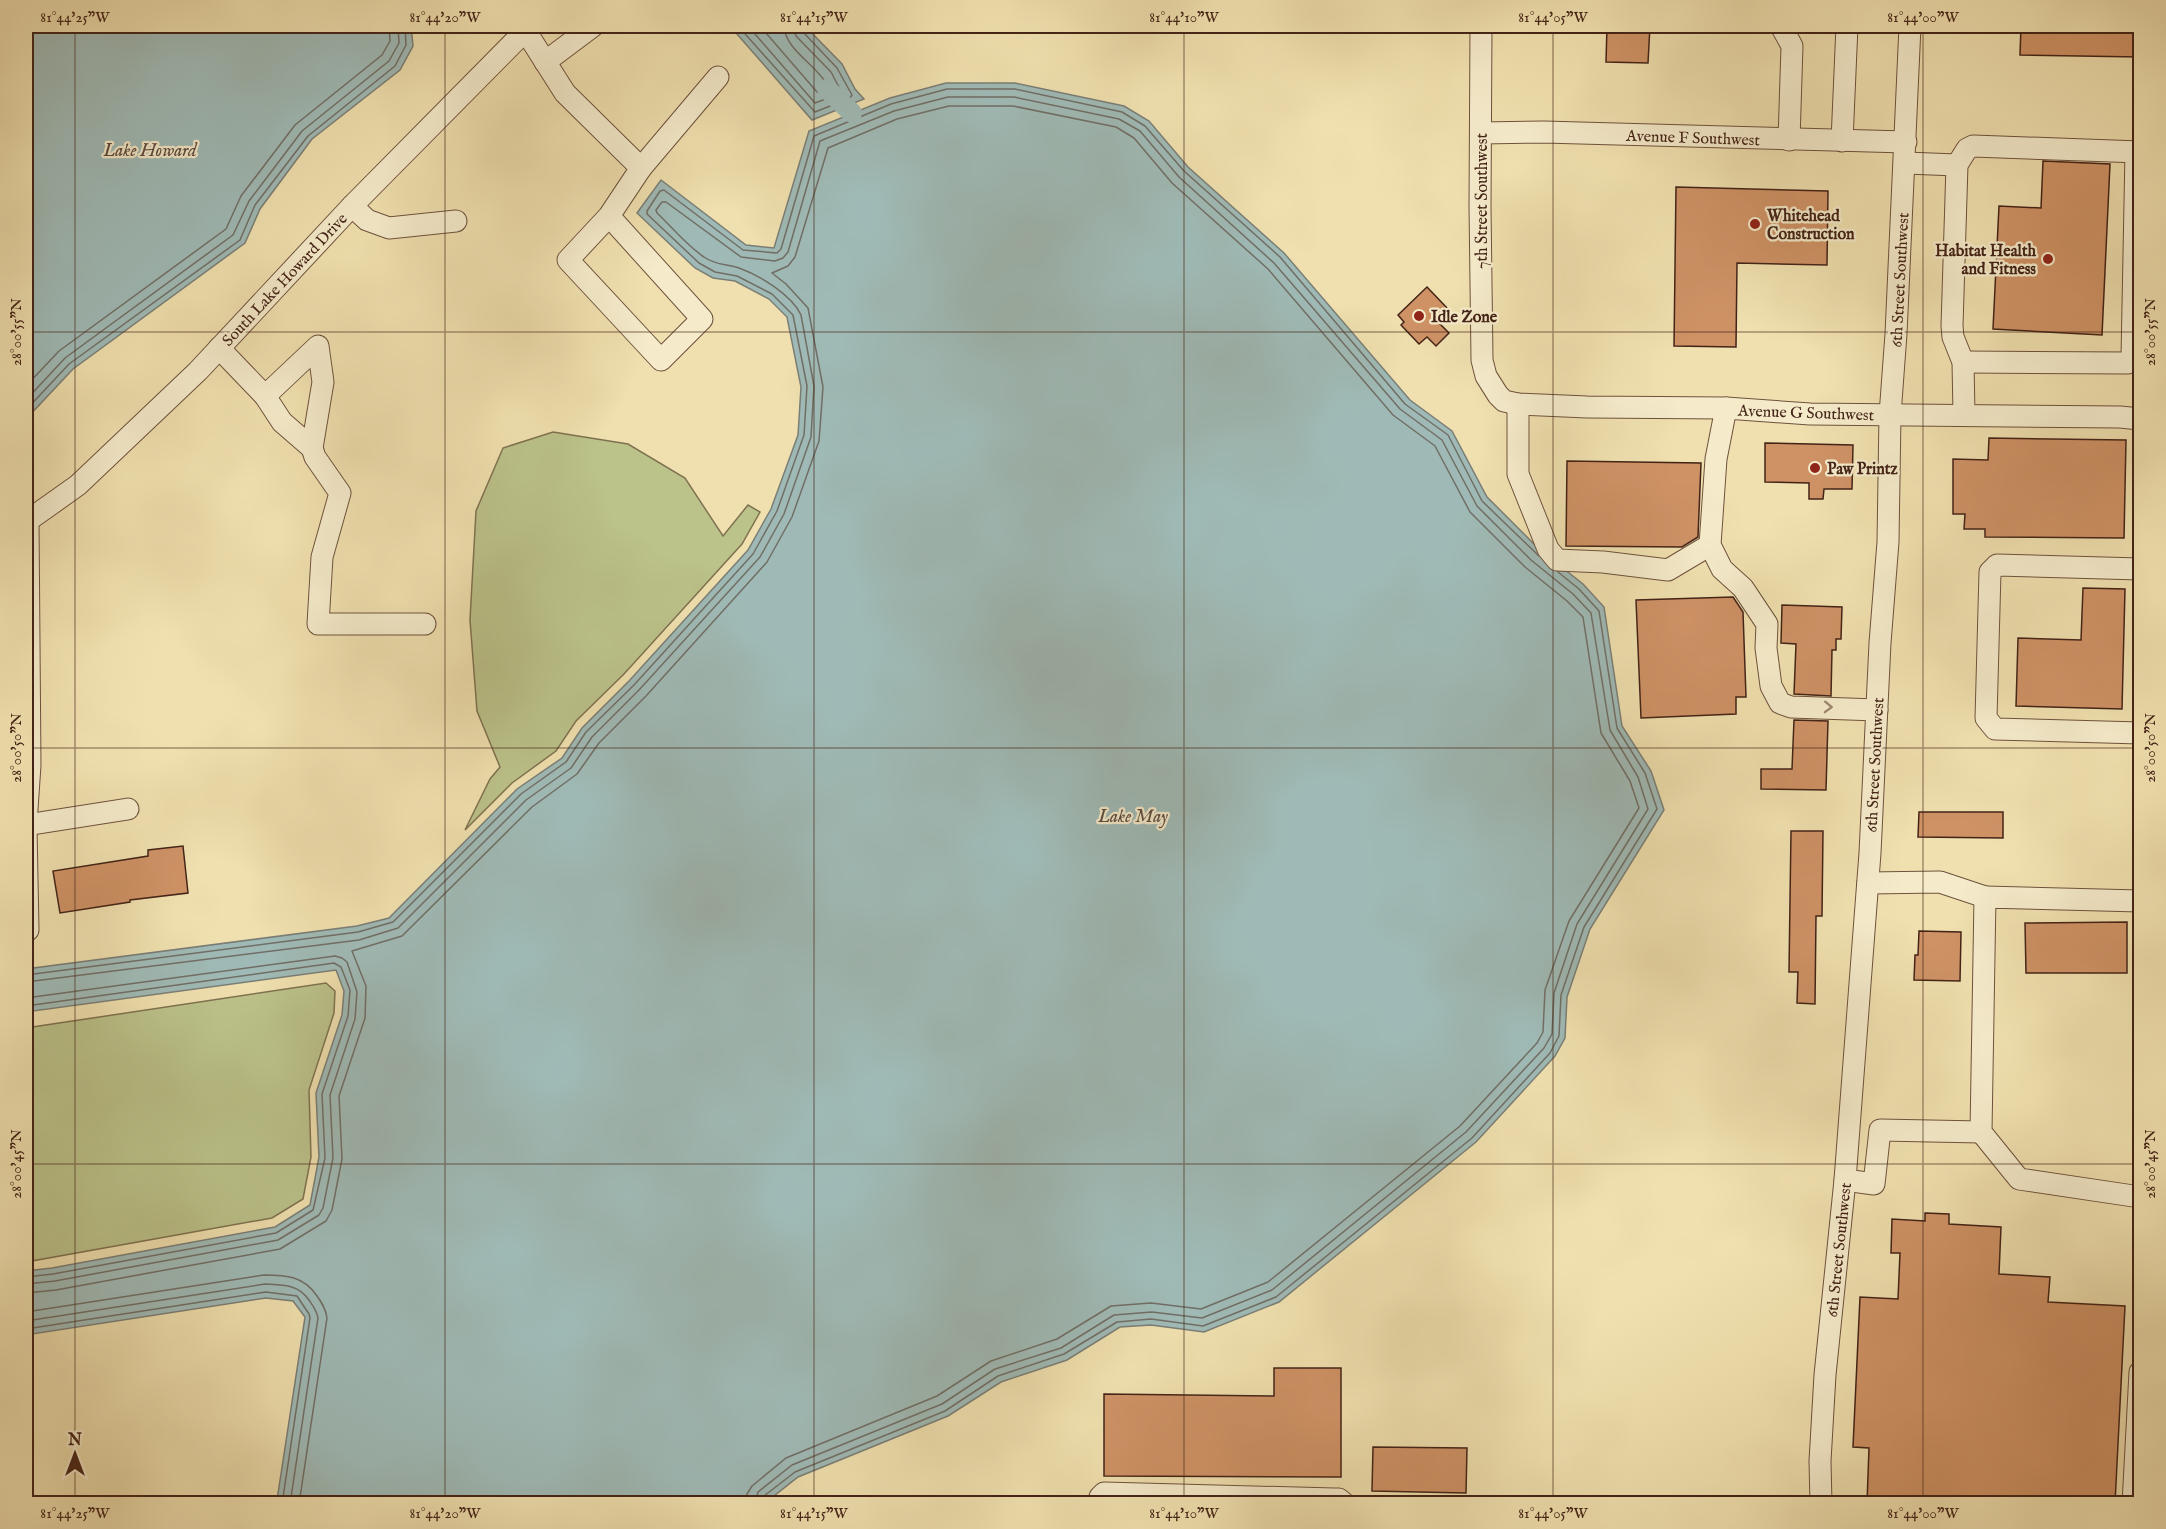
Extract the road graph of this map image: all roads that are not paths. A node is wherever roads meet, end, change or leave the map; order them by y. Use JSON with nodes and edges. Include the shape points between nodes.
{"nodes":[{"id":1,"x":592,"y":26,"type":"edge"},
{"id":2,"x":1481,"y":26,"type":"edge"},
{"id":3,"x":1781,"y":26,"type":"edge"},
{"id":4,"x":1847,"y":26,"type":"edge"},
{"id":5,"x":1910,"y":26,"type":"edge"},
{"id":6,"x":528,"y":28,"type":"edge"},
{"id":7,"x":545,"y":62,"type":"junction"},
{"id":8,"x":717,"y":77,"type":"dead end"},
{"id":9,"x":1481,"y":133,"type":"junction"},
{"id":10,"x":1789,"y":140,"type":"junction"},
{"id":11,"x":1842,"y":141,"type":"junction"},
{"id":12,"x":1906,"y":142,"type":"junction"},
{"id":13,"x":2138,"y":151,"type":"edge"},
{"id":14,"x":1905,"y":163,"type":"junction"},
{"id":15,"x":1957,"y":165,"type":"junction"},
{"id":16,"x":641,"y":168,"type":"junction"},
{"id":17,"x":352,"y":206,"type":"junction"},
{"id":18,"x":609,"y":216,"type":"junction"},
{"id":19,"x":456,"y":221,"type":"dead end"},
{"id":20,"x":2138,"y":292,"type":"edge"},
{"id":21,"x":219,"y":348,"type":"junction"},
{"id":22,"x":1963,"y":362,"type":"junction"},
{"id":23,"x":265,"y":396,"type":"junction"},
{"id":24,"x":1518,"y":404,"type":"junction"},
{"id":25,"x":1726,"y":408,"type":"junction"},
{"id":26,"x":1964,"y":414,"type":"junction"},
{"id":27,"x":1890,"y":415,"type":"junction"},
{"id":28,"x":2140,"y":419,"type":"edge"},
{"id":29,"x":312,"y":448,"type":"junction"},
{"id":30,"x":27,"y":521,"type":"edge"},
{"id":31,"x":1710,"y":545,"type":"junction"},
{"id":32,"x":2140,"y":568,"type":"edge"},
{"id":33,"x":425,"y":624,"type":"dead end"},
{"id":34,"x":1877,"y":710,"type":"junction"},
{"id":35,"x":2140,"y":733,"type":"edge"},
{"id":36,"x":128,"y":809,"type":"dead end"},
{"id":37,"x":26,"y":825,"type":"edge"},
{"id":38,"x":1868,"y":883,"type":"junction"},
{"id":39,"x":1985,"y":897,"type":"junction"},
{"id":40,"x":2140,"y":901,"type":"edge"},
{"id":41,"x":28,"y":930,"type":"dead end"},
{"id":42,"x":1981,"y":1132,"type":"junction"},
{"id":43,"x":1845,"y":1180,"type":"junction"},
{"id":44,"x":2140,"y":1197,"type":"edge"},
{"id":45,"x":2140,"y":1372,"type":"edge"},
{"id":46,"x":1100,"y":1503,"type":"edge"},
{"id":47,"x":1345,"y":1503,"type":"edge"},
{"id":48,"x":1821,"y":1503,"type":"edge"},
{"id":49,"x":2133,"y":1503,"type":"edge"}],
"edges":[{"from":1,"to":7,"type":"street"},
{"from":2,"to":9,"type":"street","name":"7th Street Southwest"},
{"from":3,"to":10,"type":"street","via":[[1792,46]]},
{"from":4,"to":11,"type":"street"},
{"from":5,"to":12,"type":"street","name":"6th Street Southwest"},
{"from":6,"to":7,"type":"street"},
{"from":6,"to":17,"type":"street","name":"South Lake Howard Drive"},
{"from":7,"to":16,"type":"street","via":[[565,93]]},
{"from":8,"to":16,"type":"street"},
{"from":9,"to":10,"type":"street","name":"Avenue F Southwest"},
{"from":9,"to":24,"type":"street","name":"7th Street Southwest","via":[[1481,346],[1486,376],[1498,395]]},
{"from":10,"to":11,"type":"street","name":"Avenue F Southwest"},
{"from":11,"to":12,"type":"street","name":"Avenue F Southwest"},
{"from":12,"to":14,"type":"street","name":"6th Street Southwest"},
{"from":13,"to":15,"type":"street","via":[[1973,146]]},
{"from":13,"to":20,"type":"street"},
{"from":14,"to":15,"type":"street"},
{"from":14,"to":27,"type":"street","name":"6th Street Southwest"},
{"from":15,"to":22,"type":"street","via":[[1952,326]]},
{"from":16,"to":18,"type":"street"},
{"from":17,"to":19,"type":"street","via":[[367,220],[389,228]]},
{"from":17,"to":21,"type":"street","name":"South Lake Howard Drive"},
{"from":18,"to":18,"type":"street","via":[[702,319],[661,360],[568,260]]},
{"from":20,"to":22,"type":"street","via":[[2132,358],[2128,363]]},
{"from":21,"to":23,"type":"street"},
{"from":21,"to":30,"type":"street","name":"South Lake Howard Drive","via":[[85,478]]},
{"from":22,"to":26,"type":"street"},
{"from":23,"to":29,"type":"street","via":[[282,422]]},
{"from":23,"to":29,"type":"street","via":[[318,346],[323,382]]},
{"from":24,"to":25,"type":"street","name":"Avenue G Southwest"},
{"from":24,"to":31,"type":"street","via":[[1518,474],[1548,549],[1557,560],[1668,570]]},
{"from":25,"to":27,"type":"street","name":"Avenue G Southwest"},
{"from":25,"to":31,"type":"street","via":[[1716,459]]},
{"from":26,"to":27,"type":"street","name":"Avenue G Southwest"},
{"from":26,"to":28,"type":"street","name":"Avenue G Southwest"},
{"from":27,"to":34,"type":"street","name":"6th Street Southwest","via":[[1888,542]]},
{"from":29,"to":33,"type":"street","via":[[340,493],[322,557],[318,624]]},
{"from":30,"to":37,"type":"street","via":[[30,765]]},
{"from":31,"to":34,"type":"street","one_way":true,"via":[[1722,569],[1743,588],[1767,624],[1771,686],[1780,703],[1791,707]]},
{"from":32,"to":35,"type":"street","via":[[1997,565],[1990,572],[1986,718],[1995,729]]},
{"from":34,"to":38,"type":"street","name":"6th Street Southwest"},
{"from":36,"to":37,"type":"street"},
{"from":37,"to":41,"type":"street"},
{"from":38,"to":39,"type":"street","via":[[1940,882]]},
{"from":38,"to":43,"type":"street","name":"6th Street Southwest"},
{"from":39,"to":40,"type":"street"},
{"from":39,"to":42,"type":"street"},
{"from":42,"to":43,"type":"street","via":[[1880,1130],[1874,1184]]},
{"from":42,"to":44,"type":"street","via":[[2019,1179]]},
{"from":43,"to":48,"type":"street","name":"6th Street Southwest","via":[[1825,1375]]},
{"from":45,"to":49,"type":"street"},
{"from":46,"to":47,"type":"street","via":[[1100,1497],[1107,1493],[1339,1499]]}]}
